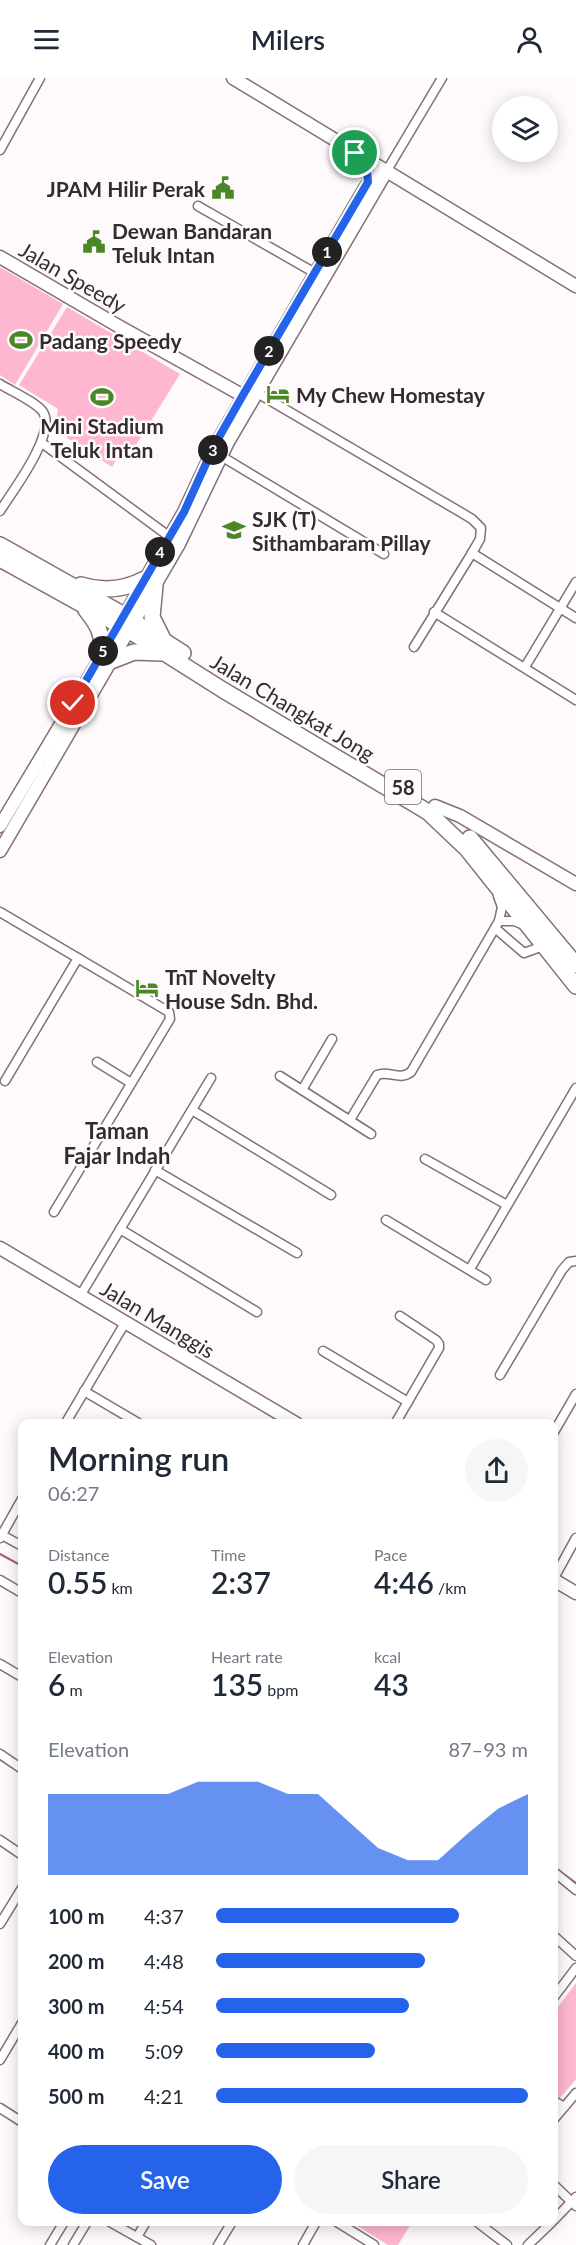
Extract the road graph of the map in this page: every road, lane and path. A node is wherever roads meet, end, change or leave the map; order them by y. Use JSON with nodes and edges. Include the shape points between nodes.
{"nodes":[{"id":1,"x":40,"y":78,"type":"edge"},
{"id":2,"x":233,"y":78,"type":"edge"},
{"id":3,"x":442,"y":78,"type":"edge"},
{"id":4,"x":0,"y":150,"type":"edge"},
{"id":5,"x":355,"y":153,"type":"junction"},
{"id":6,"x":386,"y":172,"type":"junction"},
{"id":7,"x":373,"y":185,"type":"junction"},
{"id":8,"x":411,"y":187,"type":"junction"},
{"id":9,"x":198,"y":206,"type":"dead end"},
{"id":10,"x":0,"y":257,"type":"edge"},
{"id":11,"x":315,"y":273,"type":"junction"},
{"id":12,"x":576,"y":286,"type":"edge"},
{"id":13,"x":310,"y":292,"type":"junction"},
{"id":14,"x":0,"y":384,"type":"edge"},
{"id":15,"x":250,"y":394,"type":"junction"},
{"id":16,"x":42,"y":442,"type":"junction"},
{"id":17,"x":216,"y":460,"type":"junction"},
{"id":18,"x":0,"y":511,"type":"edge"},
{"id":19,"x":174,"y":541,"type":"junction"},
{"id":20,"x":0,"y":545,"type":"edge"},
{"id":21,"x":472,"y":553,"type":"junction"},
{"id":22,"x":384,"y":554,"type":"dead end"},
{"id":23,"x":0,"y":559,"type":"edge"},
{"id":24,"x":58,"y":578,"type":"junction"},
{"id":25,"x":576,"y":582,"type":"edge"},
{"id":26,"x":150,"y":583,"type":"junction"},
{"id":27,"x":82,"y":605,"type":"junction"},
{"id":28,"x":560,"y":608,"type":"junction"},
{"id":29,"x":434,"y":612,"type":"junction"},
{"id":30,"x":576,"y":618,"type":"edge"},
{"id":31,"x":126,"y":623,"type":"junction"},
{"id":32,"x":165,"y":647,"type":"junction"},
{"id":33,"x":414,"y":647,"type":"dead end"},
{"id":34,"x":106,"y":658,"type":"junction"},
{"id":35,"x":525,"y":668,"type":"junction"},
{"id":36,"x":576,"y":700,"type":"edge"},
{"id":37,"x":435,"y":806,"type":"junction"},
{"id":38,"x":0,"y":826,"type":"edge"},
{"id":39,"x":0,"y":851,"type":"edge"},
{"id":40,"x":493,"y":884,"type":"junction"},
{"id":41,"x":576,"y":884,"type":"edge"},
{"id":42,"x":0,"y":912,"type":"edge"},
{"id":43,"x":497,"y":925,"type":"junction"},
{"id":44,"x":529,"y":929,"type":"junction"},
{"id":45,"x":543,"y":946,"type":"junction"},
{"id":46,"x":78,"y":958,"type":"junction"},
{"id":47,"x":574,"y":962,"type":"edge"},
{"id":48,"x":576,"y":984,"type":"edge"},
{"id":49,"x":332,"y":1039,"type":"dead end"},
{"id":50,"x":97,"y":1062,"type":"dead end"},
{"id":51,"x":280,"y":1076,"type":"dead end"},
{"id":52,"x":211,"y":1078,"type":"dead end"},
{"id":53,"x":5,"y":1081,"type":"dead end"},
{"id":54,"x":131,"y":1083,"type":"junction"},
{"id":55,"x":576,"y":1088,"type":"edge"},
{"id":56,"x":302,"y":1090,"type":"junction"},
{"id":57,"x":192,"y":1110,"type":"junction"},
{"id":58,"x":350,"y":1120,"type":"junction"},
{"id":59,"x":371,"y":1134,"type":"dead end"},
{"id":60,"x":424,"y":1159,"type":"dead end"},
{"id":61,"x":155,"y":1170,"type":"junction"},
{"id":62,"x":331,"y":1195,"type":"dead end"},
{"id":63,"x":507,"y":1204,"type":"junction"},
{"id":64,"x":54,"y":1212,"type":"dead end"},
{"id":65,"x":386,"y":1220,"type":"dead end"},
{"id":66,"x":120,"y":1229,"type":"junction"},
{"id":67,"x":0,"y":1248,"type":"edge"},
{"id":68,"x":297,"y":1253,"type":"dead end"},
{"id":69,"x":576,"y":1261,"type":"edge"},
{"id":70,"x":470,"y":1269,"type":"junction"},
{"id":71,"x":486,"y":1280,"type":"dead end"},
{"id":72,"x":80,"y":1296,"type":"junction"},
{"id":73,"x":257,"y":1312,"type":"dead end"},
{"id":74,"x":400,"y":1316,"type":"dead end"},
{"id":75,"x":126,"y":1323,"type":"junction"},
{"id":76,"x":323,"y":1351,"type":"dead end"},
{"id":77,"x":500,"y":1375,"type":"dead end"},
{"id":78,"x":84,"y":1391,"type":"junction"},
{"id":79,"x":576,"y":1394,"type":"edge"},
{"id":80,"x":408,"y":1402,"type":"junction"},
{"id":81,"x":68,"y":1419,"type":"edge"},
{"id":82,"x":132,"y":1419,"type":"edge"},
{"id":83,"x":289,"y":1419,"type":"edge"},
{"id":84,"x":398,"y":1419,"type":"edge"},
{"id":85,"x":558,"y":1425,"type":"edge"},
{"id":86,"x":18,"y":1506,"type":"edge"},
{"id":87,"x":1,"y":1536,"type":"edge"},
{"id":88,"x":576,"y":1538,"type":"edge"},
{"id":89,"x":18,"y":1544,"type":"edge"},
{"id":90,"x":558,"y":1572,"type":"edge"},
{"id":91,"x":0,"y":1580,"type":"edge"},
{"id":92,"x":558,"y":1582,"type":"edge"},
{"id":93,"x":18,"y":1591,"type":"edge"},
{"id":94,"x":576,"y":1593,"type":"edge"},
{"id":95,"x":1,"y":1668,"type":"edge"},
{"id":96,"x":18,"y":1675,"type":"edge"},
{"id":97,"x":0,"y":1754,"type":"edge"},
{"id":98,"x":18,"y":1766,"type":"edge"},
{"id":99,"x":0,"y":1840,"type":"edge"},
{"id":100,"x":18,"y":1852,"type":"edge"},
{"id":101,"x":558,"y":1875,"type":"edge"},
{"id":102,"x":576,"y":1890,"type":"edge"},
{"id":103,"x":18,"y":1894,"type":"edge"},
{"id":104,"x":0,"y":1923,"type":"edge"},
{"id":105,"x":558,"y":1940,"type":"edge"},
{"id":106,"x":576,"y":1956,"type":"edge"},
{"id":107,"x":576,"y":1968,"type":"edge"},
{"id":108,"x":558,"y":1992,"type":"edge"},
{"id":109,"x":18,"y":2030,"type":"edge"},
{"id":110,"x":0,"y":2060,"type":"edge"},
{"id":111,"x":576,"y":2093,"type":"edge"},
{"id":112,"x":558,"y":2103,"type":"edge"},
{"id":113,"x":564,"y":2107,"type":"junction"},
{"id":114,"x":0,"y":2108,"type":"edge"},
{"id":115,"x":558,"y":2114,"type":"edge"},
{"id":116,"x":18,"y":2119,"type":"edge"},
{"id":117,"x":558,"y":2189,"type":"edge"},
{"id":118,"x":574,"y":2202,"type":"edge"},
{"id":119,"x":558,"y":2216,"type":"edge"},
{"id":120,"x":62,"y":2226,"type":"edge"},
{"id":121,"x":85,"y":2226,"type":"edge"},
{"id":122,"x":117,"y":2226,"type":"edge"},
{"id":123,"x":144,"y":2226,"type":"edge"},
{"id":124,"x":230,"y":2226,"type":"edge"},
{"id":125,"x":314,"y":2226,"type":"edge"},
{"id":126,"x":344,"y":2226,"type":"edge"},
{"id":127,"x":482,"y":2226,"type":"edge"},
{"id":128,"x":548,"y":2226,"type":"edge"},
{"id":129,"x":137,"y":2237,"type":"junction"},
{"id":130,"x":50,"y":2245,"type":"edge"},
{"id":131,"x":73,"y":2245,"type":"edge"},
{"id":132,"x":151,"y":2245,"type":"edge"},
{"id":133,"x":218,"y":2245,"type":"edge"},
{"id":134,"x":303,"y":2245,"type":"edge"},
{"id":135,"x":375,"y":2245,"type":"edge"},
{"id":136,"x":507,"y":2245,"type":"edge"},
{"id":137,"x":528,"y":2245,"type":"edge"}],
"edges":[{"from":1,"to":4,"type":"street"},
{"from":2,"to":5,"type":"street"},
{"from":3,"to":6,"type":"street"},
{"from":5,"to":6,"type":"street"},
{"from":5,"to":7,"type":"street"},
{"from":6,"to":7,"type":"street"},
{"from":6,"to":8,"type":"street"},
{"from":7,"to":8,"type":"street"},
{"from":7,"to":11,"type":"street"},
{"from":7,"to":13,"type":"street"},
{"from":8,"to":12,"type":"street"},
{"from":9,"to":11,"type":"street"},
{"from":10,"to":15,"type":"street","name":"Jalan Speedy","via":[[120,327]]},
{"from":11,"to":13,"type":"street"},
{"from":13,"to":15,"type":"street"},
{"from":14,"to":16,"type":"street","via":[[44,414]]},
{"from":15,"to":17,"type":"street"},
{"from":15,"to":21,"type":"street","via":[[472,519],[481,528]]},
{"from":16,"to":18,"type":"street"},
{"from":16,"to":19,"type":"street"},
{"from":17,"to":19,"type":"street"},
{"from":17,"to":22,"type":"street"},
{"from":19,"to":26,"type":"street"},
{"from":20,"to":24,"type":"highway","name":"Jalan Changkat Jong","number":"58"},
{"from":21,"to":28,"type":"street"},
{"from":21,"to":29,"type":"street"},
{"from":23,"to":27,"type":"highway","name":"Jalan Changkat Jong","number":"58"},
{"from":24,"to":26,"type":"highway","via":[[101,590]]},
{"from":24,"to":31,"type":"highway","name":"Jalan Changkat Jong","number":"58"},
{"from":25,"to":28,"type":"street"},
{"from":26,"to":31,"type":"street"},
{"from":26,"to":32,"type":"highway","via":[[152,617]]},
{"from":27,"to":31,"type":"highway","name":"Jalan Changkat Jong","number":"58"},
{"from":27,"to":34,"type":"highway","via":[[100,628]]},
{"from":28,"to":30,"type":"street"},
{"from":28,"to":35,"type":"street"},
{"from":29,"to":33,"type":"street"},
{"from":29,"to":35,"type":"street"},
{"from":31,"to":32,"type":"highway","name":"Jalan Changkat Jong","number":"58"},
{"from":31,"to":34,"type":"street"},
{"from":32,"to":34,"type":"highway"},
{"from":32,"to":37,"type":"highway","name":"Jalan Changkat Jong","number":"58"},
{"from":32,"to":40,"type":"highway","name":"Jalan Changkat Jong","number":"58","via":[[428,812],[455,836]]},
{"from":34,"to":38,"type":"street"},
{"from":34,"to":39,"type":"street"},
{"from":35,"to":36,"type":"street"},
{"from":37,"to":41,"type":"street","via":[[460,816]]},
{"from":37,"to":47,"type":"highway","name":"Jalan Changkat Jong","number":"58","via":[[470,837]]},
{"from":40,"to":43,"type":"street","via":[[502,907]]},
{"from":40,"to":44,"type":"highway","name":"Jalan Changkat Jong","number":"58"},
{"from":42,"to":46,"type":"street"},
{"from":43,"to":44,"type":"street","via":[[514,921]]},
{"from":43,"to":45,"type":"street","via":[[524,953]]},
{"from":43,"to":58,"type":"street","via":[[411,1072],[400,1077],[377,1075]]},
{"from":44,"to":45,"type":"highway","name":"Jalan Changkat Jong","number":"58"},
{"from":45,"to":48,"type":"highway","name":"Jalan Changkat Jong","number":"58"},
{"from":46,"to":53,"type":"street"},
{"from":46,"to":54,"type":"street","via":[[171,1016]]},
{"from":47,"to":48,"type":"highway","via":[[570,970]]},
{"from":49,"to":56,"type":"street"},
{"from":50,"to":54,"type":"street"},
{"from":51,"to":56,"type":"street"},
{"from":52,"to":57,"type":"street"},
{"from":54,"to":64,"type":"street"},
{"from":55,"to":63,"type":"street"},
{"from":56,"to":58,"type":"street"},
{"from":57,"to":61,"type":"street"},
{"from":57,"to":62,"type":"street"},
{"from":58,"to":59,"type":"street"},
{"from":60,"to":63,"type":"street"},
{"from":61,"to":66,"type":"street"},
{"from":61,"to":68,"type":"street"},
{"from":63,"to":70,"type":"street"},
{"from":65,"to":70,"type":"street"},
{"from":66,"to":72,"type":"street"},
{"from":66,"to":73,"type":"street"},
{"from":67,"to":72,"type":"street","name":"Jalan Manggis"},
{"from":69,"to":77,"type":"street","via":[[562,1270]]},
{"from":70,"to":71,"type":"street"},
{"from":72,"to":75,"type":"street","name":"Jalan Manggis"},
{"from":74,"to":80,"type":"street","via":[[439,1344]]},
{"from":75,"to":78,"type":"street"},
{"from":75,"to":83,"type":"street","name":"Jalan Manggis"},
{"from":76,"to":80,"type":"street"},
{"from":78,"to":81,"type":"street"},
{"from":78,"to":82,"type":"street"},
{"from":79,"to":85,"type":"street"},
{"from":80,"to":84,"type":"street"},
{"from":86,"to":87,"type":"street"},
{"from":87,"to":89,"type":"street"},
{"from":88,"to":90,"type":"street"},
{"from":91,"to":93,"type":"street"},
{"from":92,"to":94,"type":"street"},
{"from":95,"to":96,"type":"street"},
{"from":97,"to":98,"type":"street"},
{"from":99,"to":100,"type":"street"},
{"from":101,"to":102,"type":"street"},
{"from":103,"to":104,"type":"street"},
{"from":105,"to":106,"type":"street"},
{"from":107,"to":108,"type":"street"},
{"from":109,"to":110,"type":"street"},
{"from":111,"to":113,"type":"street"},
{"from":112,"to":113,"type":"street"},
{"from":113,"to":115,"type":"street"},
{"from":114,"to":116,"type":"street"},
{"from":117,"to":118,"type":"street"},
{"from":118,"to":119,"type":"street"},
{"from":120,"to":130,"type":"street"},
{"from":121,"to":131,"type":"street"},
{"from":122,"to":129,"type":"street"},
{"from":123,"to":129,"type":"street"},
{"from":124,"to":133,"type":"street"},
{"from":125,"to":134,"type":"street"},
{"from":126,"to":135,"type":"street"},
{"from":127,"to":136,"type":"street"},
{"from":128,"to":137,"type":"street"},
{"from":129,"to":132,"type":"street"}]}
